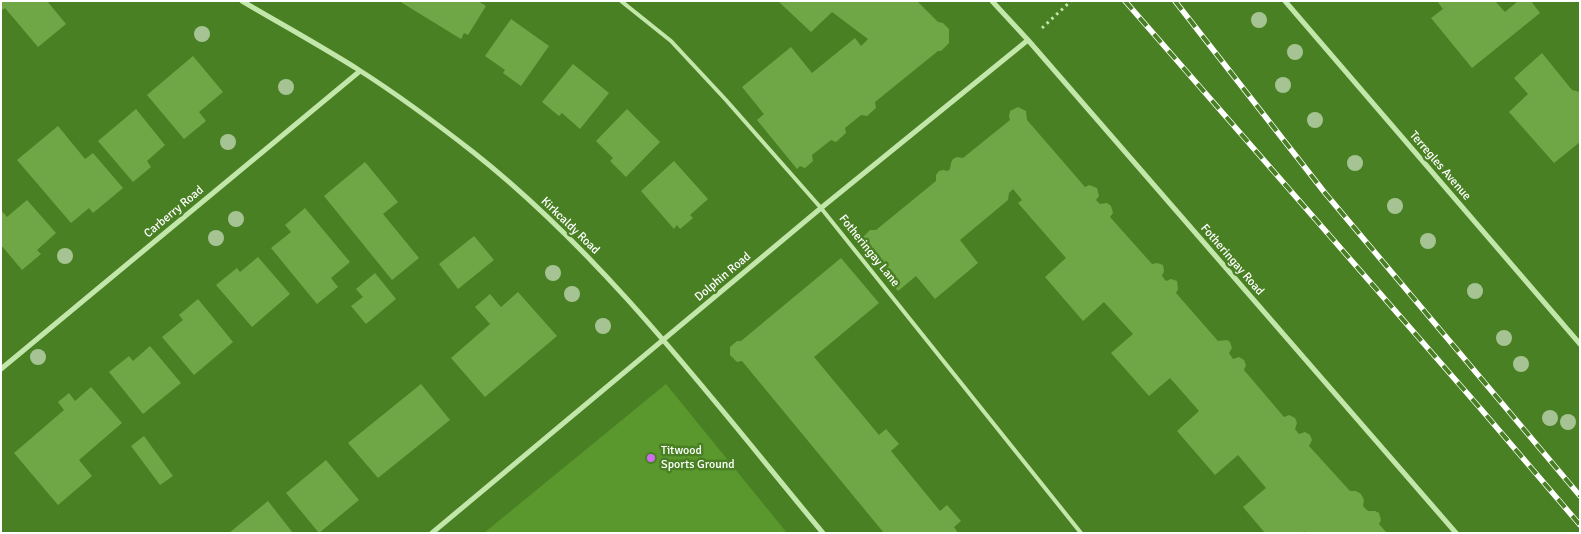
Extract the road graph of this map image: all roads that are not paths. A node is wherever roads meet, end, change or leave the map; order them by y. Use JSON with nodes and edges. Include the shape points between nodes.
{"nodes":[{"id":1,"x":242,"y":1,"type":"edge"},
{"id":2,"x":621,"y":1,"type":"edge"},
{"id":3,"x":992,"y":1,"type":"edge"},
{"id":4,"x":1285,"y":1,"type":"edge"},
{"id":5,"x":1028,"y":40,"type":"junction"},
{"id":6,"x":360,"y":71,"type":"junction"},
{"id":7,"x":822,"y":208,"type":"junction"},
{"id":8,"x":663,"y":340,"type":"junction"},
{"id":9,"x":1580,"y":344,"type":"edge"},
{"id":10,"x":1,"y":369,"type":"edge"},
{"id":11,"x":432,"y":533,"type":"edge"},
{"id":12,"x":823,"y":533,"type":"edge"},
{"id":13,"x":1081,"y":533,"type":"edge"},
{"id":14,"x":1456,"y":533,"type":"edge"}],
"edges":[{"from":1,"to":6,"type":"street","name":"Kirkcaldy Road"},
{"from":2,"to":7,"type":"lane","name":"Fotheringay Lane","via":[[671,41]]},
{"from":3,"to":5,"type":"street","name":"Fotheringay Road"},
{"from":4,"to":9,"type":"street","name":"Terregles Avenue"},
{"from":5,"to":7,"type":"street","name":"Dolphin Road"},
{"from":5,"to":14,"type":"street","name":"Fotheringay Road"},
{"from":6,"to":8,"type":"street","name":"Kirkcaldy Road","via":[[474,152],[534,205],[592,261]]},
{"from":6,"to":10,"type":"street","name":"Carberry Road"},
{"from":7,"to":8,"type":"street","name":"Dolphin Road"},
{"from":7,"to":13,"type":"lane","name":"Fotheringay Lane"},
{"from":8,"to":11,"type":"street","name":"Dolphin Road"},
{"from":8,"to":12,"type":"street","name":"Kirkcaldy Road"}]}
